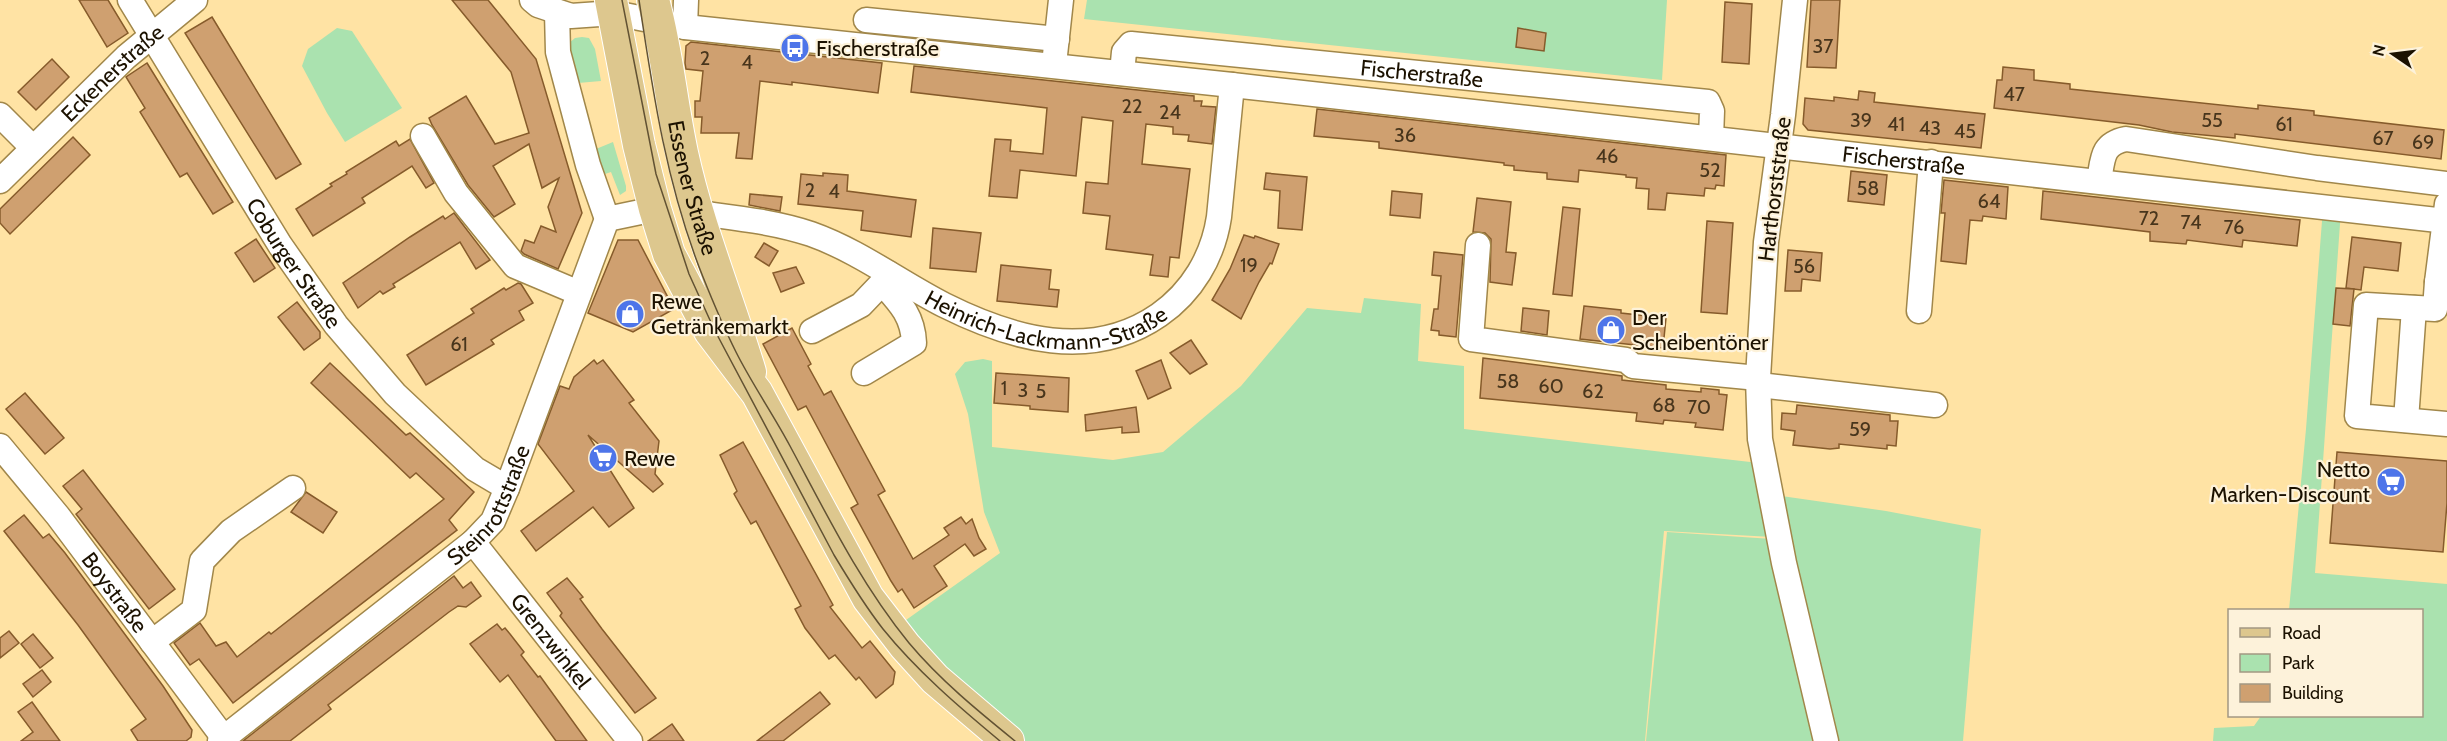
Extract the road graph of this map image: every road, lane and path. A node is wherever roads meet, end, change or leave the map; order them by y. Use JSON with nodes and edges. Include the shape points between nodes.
{"nodes":[{"id":1,"x":130,"y":0,"type":"edge"},
{"id":2,"x":195,"y":0,"type":"edge"},
{"id":3,"x":532,"y":0,"type":"edge"},
{"id":4,"x":686,"y":0,"type":"edge"},
{"id":5,"x":1061,"y":0,"type":"edge"},
{"id":6,"x":1795,"y":0,"type":"edge"},
{"id":7,"x":612,"y":7,"type":"edge"},
{"id":8,"x":867,"y":10,"type":"edge"},
{"id":9,"x":557,"y":12,"type":"junction"},
{"id":10,"x":666,"y":16,"type":"edge"},
{"id":11,"x":151,"y":34,"type":"junction"},
{"id":12,"x":1057,"y":39,"type":"junction"},
{"id":13,"x":863,"y":45,"type":"junction"},
{"id":14,"x":1054,"y":66,"type":"junction"},
{"id":15,"x":1122,"y":74,"type":"junction"},
{"id":16,"x":1232,"y":85,"type":"junction"},
{"id":17,"x":0,"y":115,"type":"edge"},
{"id":18,"x":423,"y":136,"type":"dead end"},
{"id":19,"x":1710,"y":138,"type":"junction"},
{"id":20,"x":1779,"y":145,"type":"junction"},
{"id":21,"x":33,"y":148,"type":"junction"},
{"id":22,"x":2241,"y":158,"type":"junction"},
{"id":23,"x":1931,"y":162,"type":"junction"},
{"id":24,"x":2317,"y":168,"type":"junction"},
{"id":25,"x":0,"y":179,"type":"edge"},
{"id":26,"x":2098,"y":181,"type":"junction"},
{"id":27,"x":2447,"y":184,"type":"edge"},
{"id":28,"x":2237,"y":197,"type":"junction"},
{"id":29,"x":2315,"y":207,"type":"junction"},
{"id":30,"x":655,"y":209,"type":"junction"},
{"id":31,"x":699,"y":213,"type":"junction"},
{"id":32,"x":2446,"y":215,"type":"edge"},
{"id":33,"x":607,"y":219,"type":"junction"},
{"id":34,"x":1478,"y":245,"type":"dead end"},
{"id":35,"x":885,"y":278,"type":"junction"},
{"id":36,"x":2442,"y":289,"type":"edge"},
{"id":37,"x":579,"y":292,"type":"junction"},
{"id":38,"x":2414,"y":308,"type":"junction"},
{"id":39,"x":1918,"y":311,"type":"dead end"},
{"id":40,"x":812,"y":331,"type":"dead end"},
{"id":41,"x":864,"y":373,"type":"dead end"},
{"id":42,"x":1759,"y":382,"type":"junction"},
{"id":43,"x":757,"y":393,"type":"junction"},
{"id":44,"x":1935,"y":405,"type":"dead end"},
{"id":45,"x":2406,"y":420,"type":"junction"},
{"id":46,"x":2447,"y":424,"type":"edge"},
{"id":47,"x":0,"y":446,"type":"edge"},
{"id":48,"x":293,"y":488,"type":"dead end"},
{"id":49,"x":507,"y":488,"type":"junction"},
{"id":50,"x":473,"y":542,"type":"junction"},
{"id":51,"x":152,"y":642,"type":"junction"},
{"id":52,"x":223,"y":740,"type":"edge"},
{"id":53,"x":630,"y":741,"type":"edge"},
{"id":54,"x":1008,"y":741,"type":"edge"},
{"id":55,"x":1826,"y":741,"type":"edge"}],
"edges":[{"from":1,"to":11,"type":"street","name":"Coburger Straße"},
{"from":2,"to":11,"type":"street","name":"Eckenerstraße"},
{"from":3,"to":9,"type":"street"},
{"from":4,"to":10,"type":"street"},
{"from":5,"to":12,"type":"street"},
{"from":6,"to":20,"type":"street","name":"Harthorststraße"},
{"from":7,"to":9,"type":"street","via":[[571,16]]},
{"from":7,"to":10,"type":"street"},
{"from":7,"to":30,"type":"main road","name":"Essener Straße"},
{"from":8,"to":12,"type":"street"},
{"from":8,"to":13,"type":"street"},
{"from":9,"to":33,"type":"street","via":[[558,52],[588,165]]},
{"from":10,"to":13,"type":"street","name":"Fischerstraße"},
{"from":10,"to":31,"type":"main road","name":"Essener Straße","via":[[682,153]]},
{"from":11,"to":21,"type":"street","name":"Eckenerstraße"},
{"from":11,"to":49,"type":"street","name":"Coburger Straße","via":[[280,245],[336,325],[395,394],[475,469]]},
{"from":12,"to":14,"type":"street"},
{"from":13,"to":14,"type":"street","name":"Fischerstraße"},
{"from":14,"to":15,"type":"street","name":"Fischerstraße"},
{"from":15,"to":16,"type":"street","name":"Fischerstraße"},
{"from":15,"to":19,"type":"street","name":"Fischerstraße","via":[[1124,52],[1131,44],[1708,102],[1712,111]]},
{"from":16,"to":19,"type":"street","name":"Fischerstraße"},
{"from":16,"to":35,"type":"street","name":"Heinrich-Lackmann-Straße","via":[[1217,235],[1195,279],[1178,299],[1146,324],[1103,341],[1053,342],[991,326]]},
{"from":17,"to":21,"type":"street"},
{"from":18,"to":37,"type":"street","via":[[456,193],[515,266]]},
{"from":19,"to":20,"type":"street","name":"Fischerstraße"},
{"from":20,"to":23,"type":"street","name":"Fischerstraße"},
{"from":20,"to":42,"type":"street","name":"Harthorststraße","via":[[1766,242]]},
{"from":21,"to":25,"type":"street","name":"Eckenerstraße"},
{"from":22,"to":24,"type":"street"},
{"from":22,"to":26,"type":"street","via":[[2126,139],[2113,141],[2104,152]]},
{"from":22,"to":28,"type":"street"},
{"from":23,"to":26,"type":"street","name":"Fischerstraße"},
{"from":23,"to":39,"type":"street"},
{"from":24,"to":27,"type":"street"},
{"from":24,"to":29,"type":"street"},
{"from":26,"to":28,"type":"street","name":"Fischerstraße"},
{"from":28,"to":29,"type":"street","name":"Fischerstraße"},
{"from":29,"to":32,"type":"street","name":"Fischerstraße"},
{"from":30,"to":33,"type":"street"},
{"from":30,"to":43,"type":"main road","name":"Essener Straße","via":[[669,254],[710,331]]},
{"from":31,"to":35,"type":"street","name":"Heinrich-Lackmann-Straße","via":[[810,234],[843,248]]},
{"from":31,"to":43,"type":"main road","name":"Essener Straße"},
{"from":32,"to":36,"type":"street"},
{"from":33,"to":37,"type":"street","name":"Steinrottstraße"},
{"from":34,"to":42,"type":"street","via":[[1471,339]]},
{"from":35,"to":40,"type":"street","via":[[861,305]]},
{"from":35,"to":41,"type":"street","via":[[914,327],[914,343]]},
{"from":36,"to":38,"type":"street","via":[[2435,309]]},
{"from":37,"to":49,"type":"street","name":"Steinrottstraße"},
{"from":38,"to":45,"type":"street"},
{"from":38,"to":45,"type":"street","via":[[2366,304],[2357,416]]},
{"from":42,"to":44,"type":"street"},
{"from":42,"to":55,"type":"street","name":"Harthorststraße","via":[[1760,439],[1766,478]]},
{"from":43,"to":54,"type":"main road","name":"Essener Straße","via":[[868,598],[919,662]]},
{"from":45,"to":46,"type":"street"},
{"from":47,"to":51,"type":"street","name":"Boystraße"},
{"from":48,"to":51,"type":"street","via":[[231,531],[202,561],[194,610]]},
{"from":49,"to":50,"type":"street","name":"Steinrottstraße","via":[[493,521]]},
{"from":50,"to":52,"type":"street","name":"Steinrottstraße"},
{"from":50,"to":53,"type":"street","name":"Grenzwinkel"},
{"from":51,"to":52,"type":"street","name":"Boystraße"}]}
